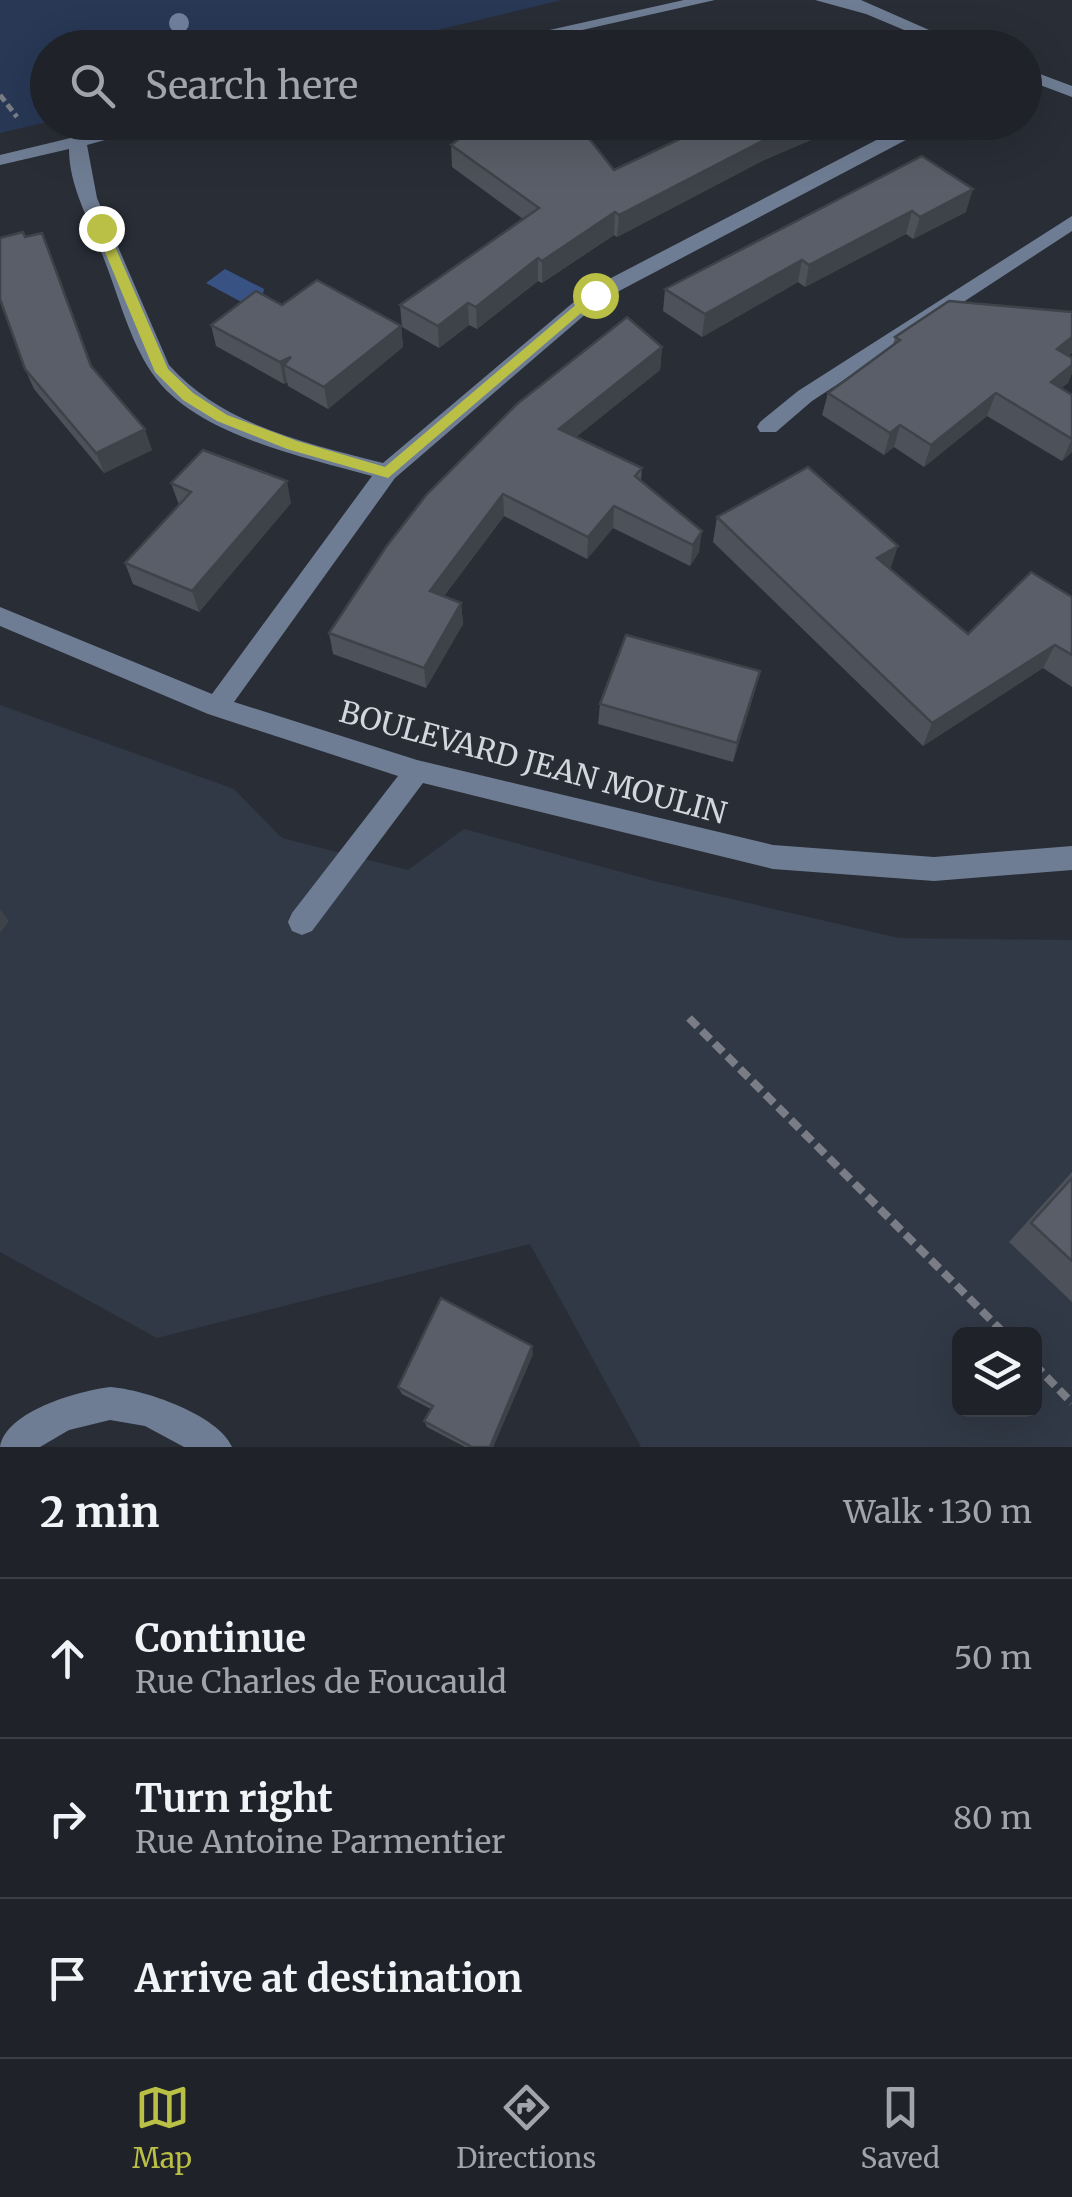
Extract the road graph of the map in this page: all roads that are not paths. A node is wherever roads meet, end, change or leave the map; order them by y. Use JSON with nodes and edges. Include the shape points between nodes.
{"nodes":[{"id":1,"x":707,"y":0,"type":"edge"},
{"id":2,"x":823,"y":0,"type":"edge"},
{"id":3,"x":847,"y":0,"type":"edge"},
{"id":4,"x":674,"y":4,"type":"edge"},
{"id":5,"x":882,"y":15,"type":"junction"},
{"id":6,"x":558,"y":30,"type":"edge"},
{"id":7,"x":918,"y":30,"type":"edge"},
{"id":8,"x":1042,"y":82,"type":"edge"},
{"id":9,"x":1072,"y":92,"type":"edge"},
{"id":10,"x":86,"y":140,"type":"edge"},
{"id":11,"x":890,"y":140,"type":"edge"},
{"id":12,"x":78,"y":142,"type":"junction"},
{"id":13,"x":0,"y":160,"type":"edge"},
{"id":14,"x":1072,"y":222,"type":"edge"},
{"id":15,"x":768,"y":427,"type":"dead end"},
{"id":16,"x":388,"y":472,"type":"junction"},
{"id":17,"x":0,"y":616,"type":"edge"},
{"id":18,"x":218,"y":708,"type":"junction"},
{"id":19,"x":418,"y":772,"type":"junction"},
{"id":20,"x":1072,"y":858,"type":"edge"},
{"id":21,"x":302,"y":922,"type":"dead end"},
{"id":22,"x":15,"y":1447,"type":"edge"},
{"id":23,"x":215,"y":1447,"type":"edge"}],
"edges":[{"from":1,"to":4,"type":"street"},
{"from":2,"to":5,"type":"street"},
{"from":3,"to":5,"type":"street"},
{"from":4,"to":6,"type":"street"},
{"from":5,"to":7,"type":"street"},
{"from":8,"to":9,"type":"street"},
{"from":10,"to":12,"type":"street"},
{"from":11,"to":16,"type":"street","via":[[595,295]]},
{"from":12,"to":13,"type":"street"},
{"from":12,"to":16,"type":"street","via":[[76,158],[101,228],[162,372],[222,418]]},
{"from":14,"to":15,"type":"street","via":[[804,396]]},
{"from":16,"to":18,"type":"street"},
{"from":17,"to":18,"type":"street","name":"BOULEVARD JEAN MOULIN"},
{"from":18,"to":19,"type":"street","name":"BOULEVARD JEAN MOULIN"},
{"from":19,"to":20,"type":"street","name":"BOULEVARD JEAN MOULIN","via":[[772,857],[934,869]]},
{"from":19,"to":21,"type":"street"},
{"from":22,"to":23,"type":"street","via":[[53,1418],[96,1402],[156,1411]]}]}
